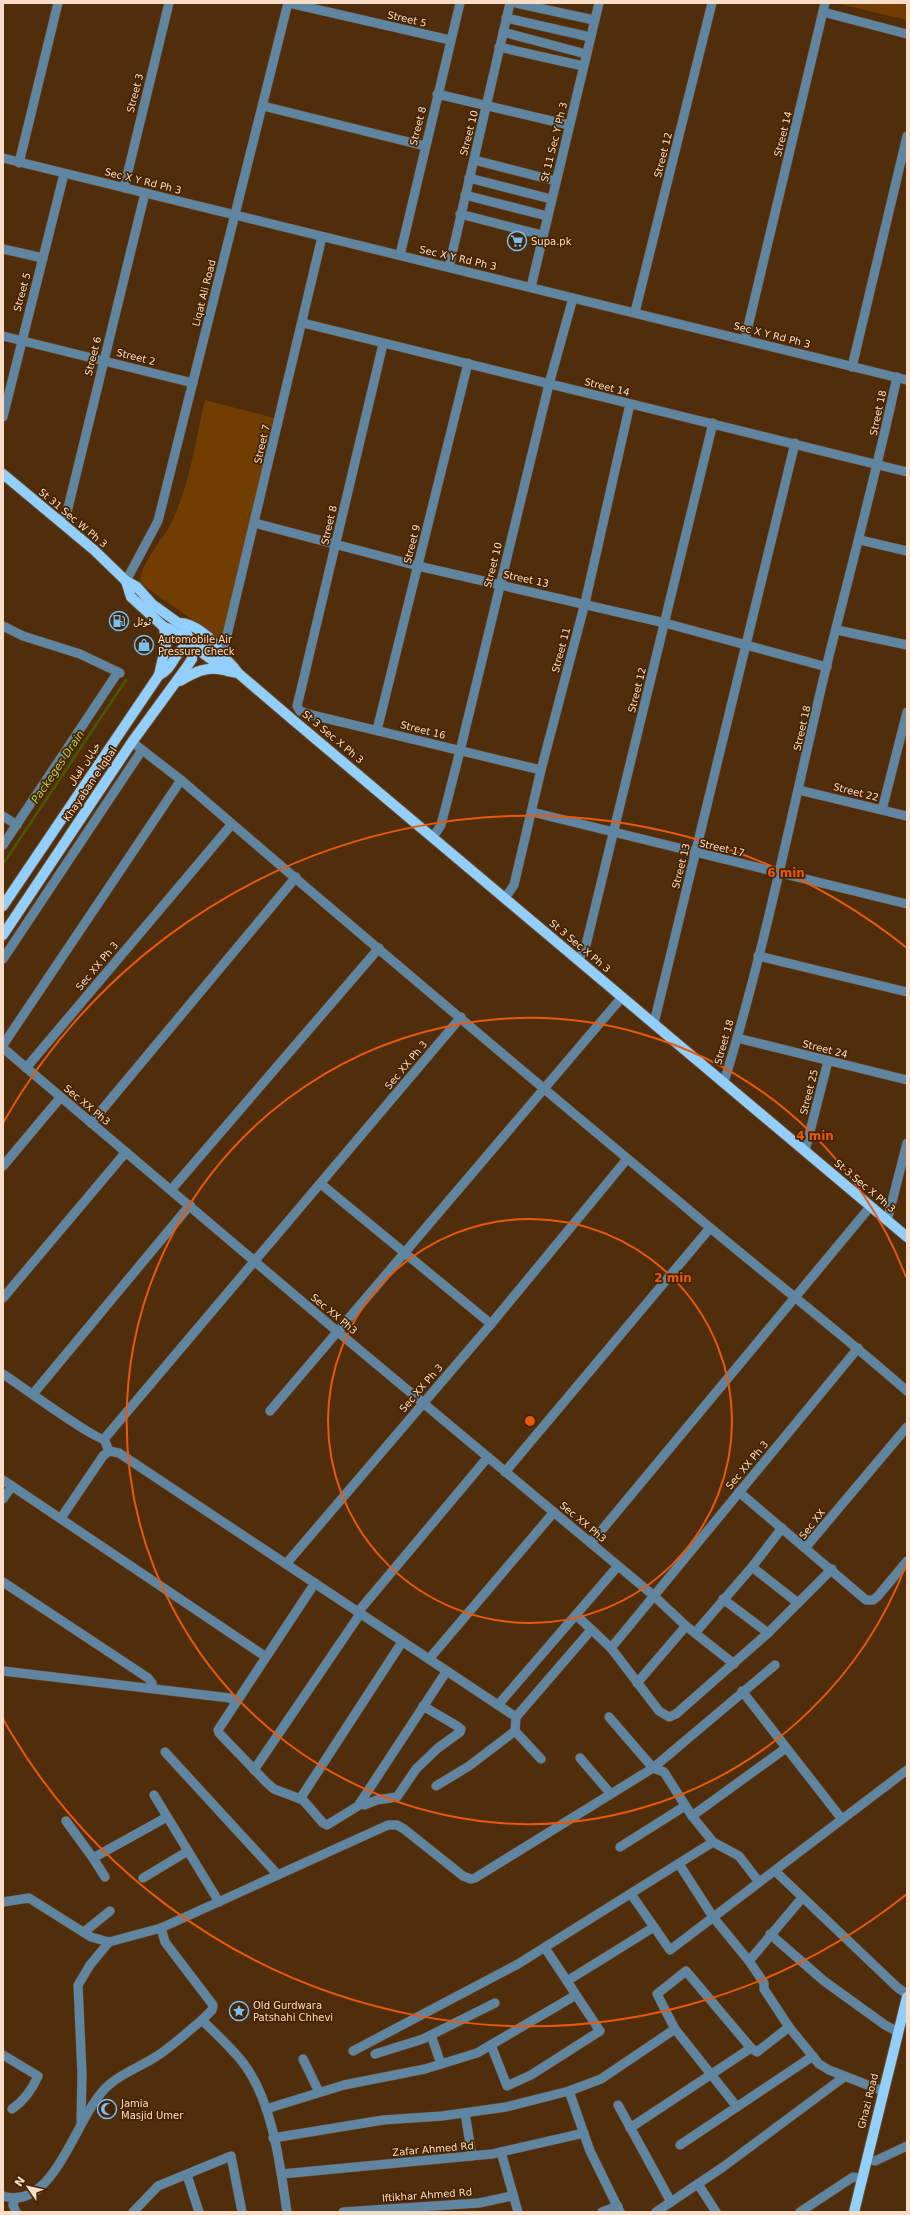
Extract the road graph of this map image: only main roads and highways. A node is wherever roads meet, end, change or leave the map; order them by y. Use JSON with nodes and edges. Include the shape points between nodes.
{"nodes":[{"id":1,"x":3,"y":474,"type":"edge"},
{"id":2,"x":126,"y":582,"type":"junction"},
{"id":3,"x":178,"y":623,"type":"junction"},
{"id":4,"x":164,"y":627,"type":"junction"},
{"id":5,"x":192,"y":645,"type":"junction"},
{"id":6,"x":221,"y":655,"type":"junction"},
{"id":7,"x":227,"y":670,"type":"junction"},
{"id":8,"x":238,"y":673,"type":"junction"},
{"id":9,"x":159,"y":675,"type":"junction"},
{"id":10,"x":174,"y":684,"type":"junction"},
{"id":11,"x":3,"y":906,"type":"edge"},
{"id":12,"x":3,"y":935,"type":"edge"},
{"id":13,"x":907,"y":1238,"type":"edge"},
{"id":14,"x":907,"y":1997,"type":"edge"},
{"id":15,"x":854,"y":2212,"type":"edge"}],
"edges":[{"from":1,"to":2,"type":"main road","name":"St 31 Sec W Ph 3","via":[[94,550]]},
{"from":2,"to":3,"type":"main road","name":"St 31 Sec W Ph 3","via":[[137,587],[152,604]]},
{"from":2,"to":4,"type":"main road","name":"St 31 Sec W Ph 3","via":[[131,597]]},
{"from":3,"to":5,"type":"main road","name":"St 31 Sec W Ph 3","via":[[186,630]]},
{"from":3,"to":6,"type":"main road","via":[[187,623],[210,639]]},
{"from":4,"to":5,"type":"main road","name":"St 31 Sec W Ph 3"},
{"from":4,"to":9,"type":"main road","via":[[165,653]]},
{"from":5,"to":6,"type":"main road","name":"St 3 Sec X Ph 3","via":[[203,644]]},
{"from":5,"to":7,"type":"main road","name":"St 3 Sec X Ph 3"},
{"from":5,"to":9,"type":"main road","name":"خیابان اقبال","via":[[181,650],[165,672]]},
{"from":5,"to":10,"type":"main road","name":"Khayaban e Iqbal","via":[[192,659]]},
{"from":6,"to":8,"type":"main road","name":"St 3 Sec X Ph 3","via":[[233,664]]},
{"from":7,"to":8,"type":"main road","name":"St 3 Sec X Ph 3"},
{"from":7,"to":10,"type":"main road","via":[[203,669]]},
{"from":8,"to":13,"type":"main road","name":"St 3 Sec X Ph 3"},
{"from":9,"to":11,"type":"main road","name":"خیابان اقبال"},
{"from":10,"to":12,"type":"main road","name":"Khayaban e Iqbal","via":[[132,742]]},
{"from":14,"to":15,"type":"main road","name":"Ghazi Road"}]}
